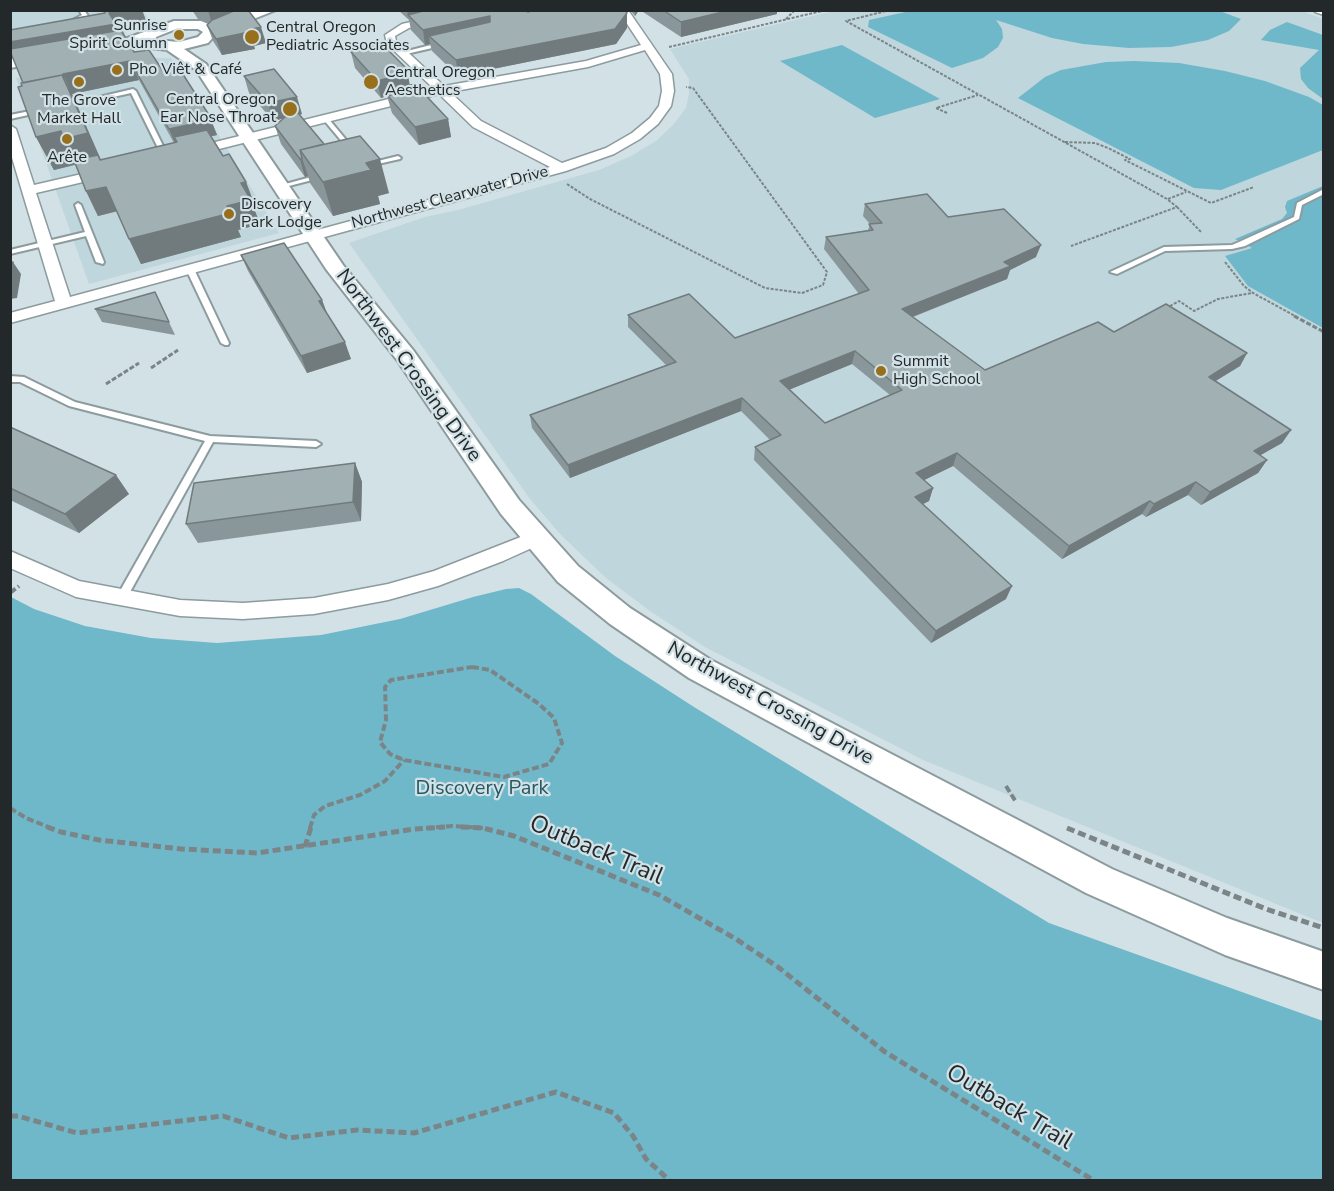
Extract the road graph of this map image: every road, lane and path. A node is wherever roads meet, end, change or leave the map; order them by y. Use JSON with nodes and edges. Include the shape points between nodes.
{"nodes":[{"id":1,"x":81,"y":10,"type":"edge"},
{"id":2,"x":253,"y":10,"type":"edge"},
{"id":3,"x":270,"y":10,"type":"edge"},
{"id":4,"x":477,"y":10,"type":"edge"},
{"id":5,"x":623,"y":10,"type":"edge"},
{"id":6,"x":795,"y":10,"type":"edge"},
{"id":7,"x":826,"y":10,"type":"edge"},
{"id":8,"x":890,"y":10,"type":"edge"},
{"id":9,"x":1319,"y":10,"type":"edge"},
{"id":10,"x":164,"y":12,"type":"edge"},
{"id":11,"x":1323,"y":12,"type":"edge"},
{"id":12,"x":786,"y":20,"type":"junction"},
{"id":13,"x":62,"y":25,"type":"edge"},
{"id":14,"x":199,"y":26,"type":"junction"},
{"id":15,"x":155,"y":37,"type":"junction"},
{"id":16,"x":200,"y":42,"type":"junction"},
{"id":17,"x":446,"y":43,"type":"edge"},
{"id":18,"x":648,"y":46,"type":"junction"},
{"id":19,"x":172,"y":47,"type":"junction"},
{"id":20,"x":668,"y":49,"type":"dead end"},
{"id":21,"x":402,"y":53,"type":"junction"},
{"id":22,"x":10,"y":64,"type":"edge"},
{"id":23,"x":201,"y":67,"type":"junction"},
{"id":24,"x":10,"y":71,"type":"edge"},
{"id":25,"x":686,"y":87,"type":"dead end"},
{"id":26,"x":441,"y":90,"type":"junction"},
{"id":27,"x":978,"y":95,"type":"junction"},
{"id":28,"x":56,"y":107,"type":"edge"},
{"id":29,"x":44,"y":110,"type":"edge"},
{"id":30,"x":946,"y":113,"type":"dead end"},
{"id":31,"x":10,"y":117,"type":"edge"},
{"id":32,"x":325,"y":118,"type":"junction"},
{"id":33,"x":10,"y":129,"type":"edge"},
{"id":34,"x":249,"y":139,"type":"junction"},
{"id":35,"x":1064,"y":142,"type":"junction"},
{"id":36,"x":355,"y":154,"type":"edge"},
{"id":37,"x":398,"y":158,"type":"dead end"},
{"id":38,"x":160,"y":159,"type":"joint"},
{"id":39,"x":360,"y":166,"type":"edge"},
{"id":40,"x":561,"y":168,"type":"junction"},
{"id":41,"x":121,"y":169,"type":"edge"},
{"id":42,"x":326,"y":175,"type":"edge"},
{"id":43,"x":565,"y":183,"type":"dead end"},
{"id":44,"x":281,"y":186,"type":"junction"},
{"id":45,"x":1254,"y":187,"type":"dead end"},
{"id":46,"x":30,"y":190,"type":"junction"},
{"id":47,"x":1187,"y":191,"type":"junction"},
{"id":48,"x":1323,"y":191,"type":"edge"},
{"id":49,"x":1167,"y":199,"type":"junction"},
{"id":50,"x":78,"y":205,"type":"dead end"},
{"id":51,"x":1177,"y":207,"type":"junction"},
{"id":52,"x":89,"y":233,"type":"junction"},
{"id":53,"x":315,"y":235,"type":"junction"},
{"id":54,"x":46,"y":244,"type":"junction"},
{"id":55,"x":1071,"y":246,"type":"dead end"},
{"id":56,"x":1214,"y":247,"type":"junction"},
{"id":57,"x":10,"y":252,"type":"edge"},
{"id":58,"x":100,"y":262,"type":"dead end"},
{"id":59,"x":190,"y":269,"type":"junction"},
{"id":60,"x":1114,"y":272,"type":"dead end"},
{"id":61,"x":1253,"y":293,"type":"junction"},
{"id":62,"x":64,"y":304,"type":"junction"},
{"id":63,"x":1170,"y":306,"type":"edge"},
{"id":64,"x":10,"y":318,"type":"edge"},
{"id":65,"x":1323,"y":332,"type":"edge"},
{"id":66,"x":225,"y":343,"type":"dead end"},
{"id":67,"x":178,"y":350,"type":"dead end"},
{"id":68,"x":139,"y":363,"type":"dead end"},
{"id":69,"x":151,"y":368,"type":"dead end"},
{"id":70,"x":10,"y":380,"type":"edge"},
{"id":71,"x":106,"y":384,"type":"dead end"},
{"id":72,"x":210,"y":439,"type":"junction"},
{"id":73,"x":316,"y":444,"type":"dead end"},
{"id":74,"x":536,"y":538,"type":"junction"},
{"id":75,"x":10,"y":558,"type":"edge"},
{"id":76,"x":121,"y":598,"type":"junction"},
{"id":77,"x":405,"y":760,"type":"junction"},
{"id":78,"x":1006,"y":786,"type":"dead end"},
{"id":79,"x":1020,"y":806,"type":"dead end"},
{"id":80,"x":10,"y":808,"type":"edge"},
{"id":81,"x":1063,"y":827,"type":"dead end"},
{"id":82,"x":304,"y":847,"type":"junction"},
{"id":83,"x":1323,"y":928,"type":"edge"},
{"id":84,"x":1323,"y":972,"type":"edge"},
{"id":85,"x":10,"y":1116,"type":"edge"},
{"id":86,"x":669,"y":1180,"type":"edge"},
{"id":87,"x":1093,"y":1180,"type":"edge"}],
"edges":[{"from":1,"to":13,"type":"lane","via":[[85,16],[79,21]]},
{"from":2,"to":14,"type":"street"},
{"from":3,"to":14,"type":"street"},
{"from":4,"to":21,"type":"street","via":[[397,30],[390,35],[391,42]]},
{"from":5,"to":18,"type":"street","name":"Northwest Clearwater Drive"},
{"from":6,"to":12,"type":"path"},
{"from":7,"to":12,"type":"path"},
{"from":8,"to":27,"type":"path","via":[[846,21]]},
{"from":9,"to":11,"type":"street"},
{"from":10,"to":14,"type":"street"},
{"from":10,"to":15,"type":"street"},
{"from":12,"to":20,"type":"path"},
{"from":14,"to":15,"type":"street"},
{"from":14,"to":16,"type":"street","via":[[208,37]]},
{"from":15,"to":19,"type":"street"},
{"from":15,"to":22,"type":"street"},
{"from":15,"to":24,"type":"street"},
{"from":16,"to":19,"type":"street"},
{"from":16,"to":23,"type":"street"},
{"from":17,"to":21,"type":"lane"},
{"from":18,"to":26,"type":"street","via":[[588,64]]},
{"from":18,"to":40,"type":"street","name":"Northwest Clearwater Drive","via":[[666,74],[665,106],[636,136],[610,151]]},
{"from":19,"to":23,"type":"street","name":"Northwest Crossing Drive"},
{"from":21,"to":26,"type":"street"},
{"from":23,"to":34,"type":"street","name":"Northwest Crossing Drive"},
{"from":25,"to":43,"type":"path","via":[[693,88],[827,272],[823,285],[789,293],[765,288]]},
{"from":26,"to":32,"type":"street"},
{"from":26,"to":40,"type":"street","via":[[477,124]]},
{"from":27,"to":30,"type":"path","via":[[936,108]]},
{"from":27,"to":35,"type":"path"},
{"from":28,"to":38,"type":"lane","via":[[133,91]]},
{"from":29,"to":31,"type":"lane"},
{"from":32,"to":34,"type":"street"},
{"from":32,"to":36,"type":"lane"},
{"from":33,"to":46,"type":"street"},
{"from":34,"to":38,"type":"street"},
{"from":34,"to":44,"type":"street","name":"Northwest Crossing Drive"},
{"from":35,"to":47,"type":"path","via":[[1108,147],[1130,159],[1125,160]]},
{"from":35,"to":49,"type":"path"},
{"from":37,"to":39,"type":"lane"},
{"from":40,"to":53,"type":"street","name":"Northwest Clearwater Drive"},
{"from":41,"to":46,"type":"street"},
{"from":42,"to":44,"type":"lane"},
{"from":44,"to":53,"type":"street","name":"Northwest Crossing Drive"},
{"from":45,"to":47,"type":"path","via":[[1211,203]]},
{"from":46,"to":54,"type":"street"},
{"from":47,"to":49,"type":"path"},
{"from":48,"to":56,"type":"lane","via":[[1299,204],[1297,218],[1288,224],[1242,244]]},
{"from":49,"to":51,"type":"path"},
{"from":50,"to":52,"type":"lane"},
{"from":51,"to":55,"type":"path"},
{"from":51,"to":56,"type":"path"},
{"from":52,"to":54,"type":"lane"},
{"from":52,"to":58,"type":"lane"},
{"from":53,"to":59,"type":"street","name":"Northwest Clearwater Drive"},
{"from":53,"to":74,"type":"street","name":"Northwest Crossing Drive","via":[[336,269],[405,355],[510,507]]},
{"from":54,"to":57,"type":"lane"},
{"from":54,"to":62,"type":"street"},
{"from":56,"to":60,"type":"lane","via":[[1164,249]]},
{"from":56,"to":61,"type":"path"},
{"from":59,"to":62,"type":"street","name":"Northwest Clearwater Drive"},
{"from":59,"to":66,"type":"lane"},
{"from":61,"to":63,"type":"path","via":[[1218,299],[1194,310],[1179,301]]},
{"from":61,"to":65,"type":"path"},
{"from":62,"to":64,"type":"street","name":"Northwest Clearwater Drive"},
{"from":67,"to":69,"type":"path"},
{"from":68,"to":71,"type":"path"},
{"from":70,"to":72,"type":"lane","via":[[21,379],[72,404]]},
{"from":72,"to":73,"type":"lane"},
{"from":72,"to":76,"type":"lane"},
{"from":74,"to":76,"type":"street","via":[[438,578],[314,606],[243,611],[180,609]]},
{"from":74,"to":84,"type":"street","name":"Northwest Crossing Drive","via":[[568,574],[620,616],[700,669],[1099,881],[1225,936]]},
{"from":75,"to":76,"type":"street","via":[[76,589]]},
{"from":77,"to":77,"type":"path","via":[[504,777],[549,764],[562,743],[554,718],[539,704],[490,670],[472,667],[406,676],[391,680],[385,687],[386,720],[380,742],[390,754]]},
{"from":77,"to":82,"type":"path","via":[[385,781],[360,795],[325,806],[314,816]]},
{"from":78,"to":79,"type":"path"},
{"from":80,"to":82,"type":"path","name":"Outback Trail","via":[[61,832],[99,840],[257,853]]},
{"from":81,"to":83,"type":"path"},
{"from":82,"to":87,"type":"path","name":"Outback Trail","via":[[414,829],[483,828],[514,836],[658,895],[778,967],[885,1052]]},
{"from":85,"to":86,"type":"path","via":[[77,1133],[223,1116],[289,1138],[357,1130],[414,1133],[556,1092],[614,1113],[646,1159]]}]}
